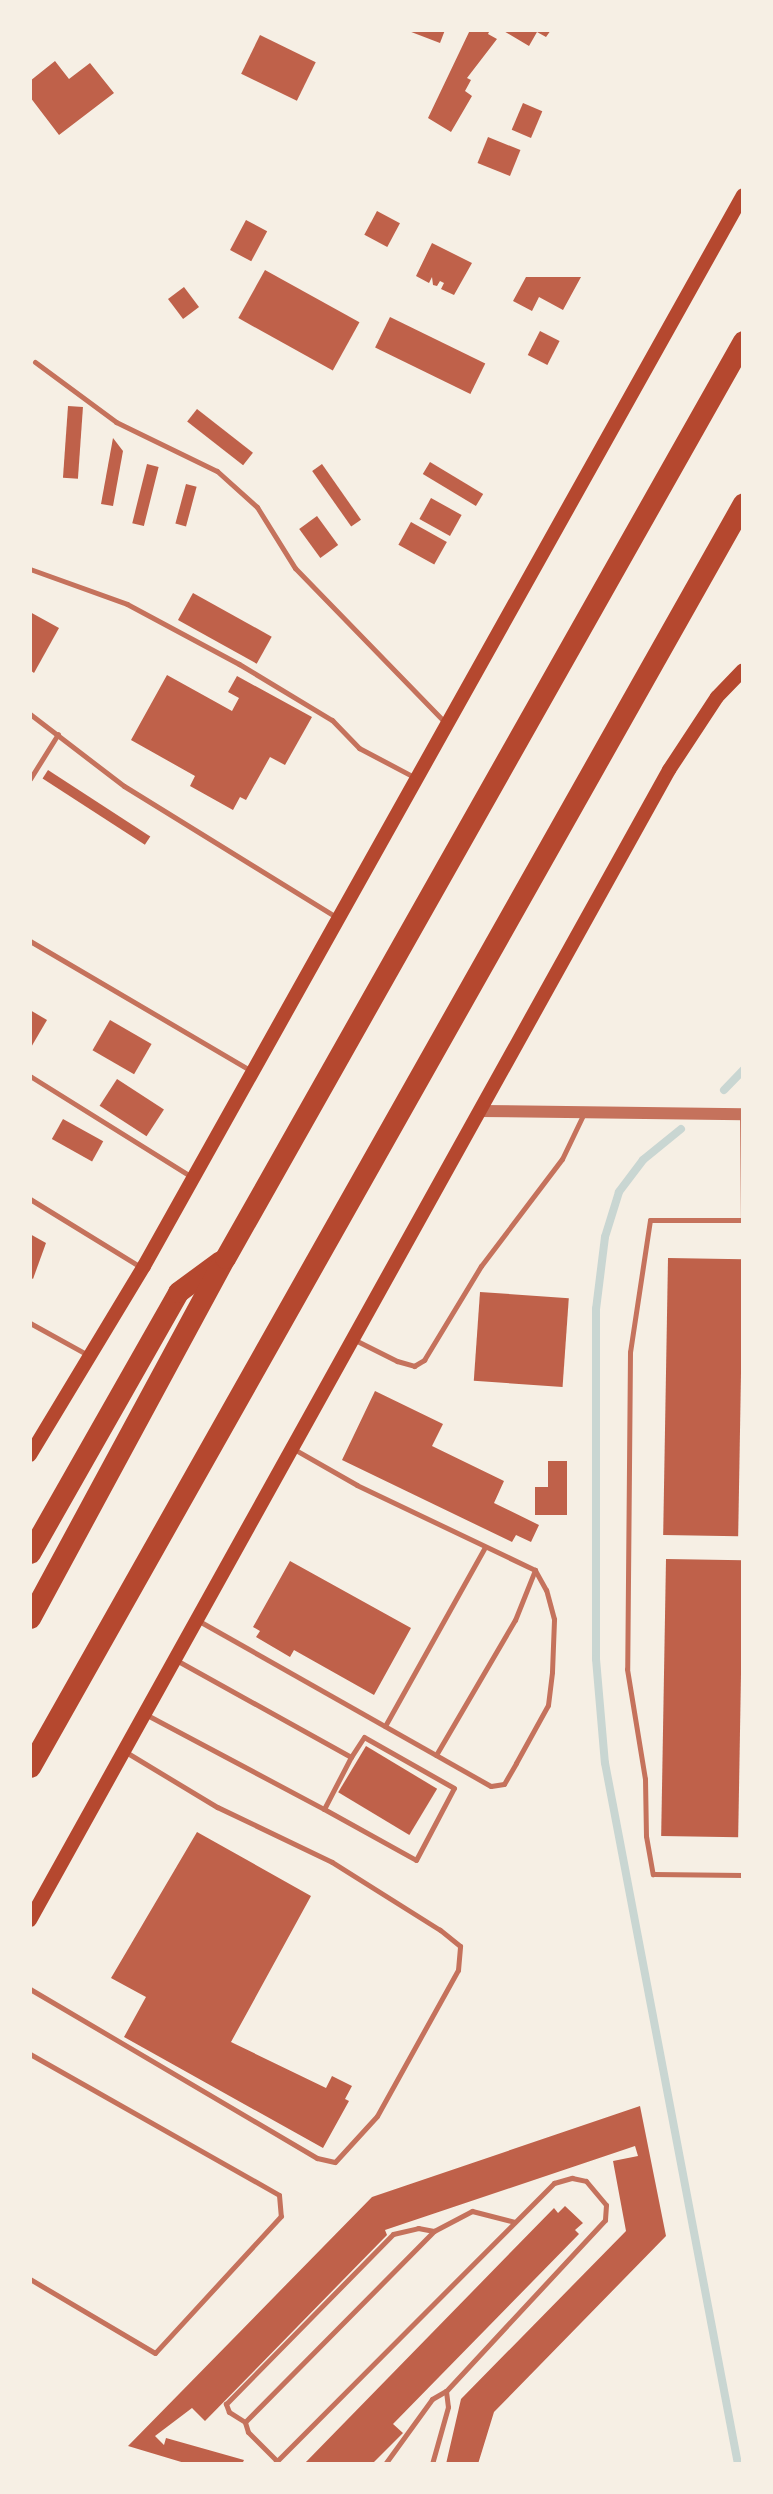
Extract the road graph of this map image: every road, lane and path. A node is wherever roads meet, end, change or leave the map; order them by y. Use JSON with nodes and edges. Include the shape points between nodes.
{"nodes":[{"id":1,"x":743,"y":195,"type":"edge"},
{"id":2,"x":743,"y":341,"type":"edge"},
{"id":3,"x":35,"y":362,"type":"dead end"},
{"id":4,"x":743,"y":503,"type":"edge"},
{"id":5,"x":30,"y":569,"type":"edge"},
{"id":6,"x":743,"y":670,"type":"edge"},
{"id":7,"x":30,"y":714,"type":"edge"},
{"id":8,"x":447,"y":724,"type":"junction"},
{"id":9,"x":58,"y":734,"type":"junction"},
{"id":10,"x":416,"y":778,"type":"junction"},
{"id":11,"x":30,"y":779,"type":"edge"},
{"id":12,"x":338,"y":918,"type":"junction"},
{"id":13,"x":30,"y":941,"type":"edge"},
{"id":14,"x":253,"y":1070,"type":"junction"},
{"id":15,"x":30,"y":1076,"type":"edge"},
{"id":16,"x":480,"y":1111,"type":"junction"},
{"id":17,"x":585,"y":1112,"type":"junction"},
{"id":18,"x":743,"y":1114,"type":"edge"},
{"id":19,"x":193,"y":1178,"type":"junction"},
{"id":20,"x":30,"y":1199,"type":"edge"},
{"id":21,"x":743,"y":1220,"type":"edge"},
{"id":22,"x":225,"y":1258,"type":"junction"},
{"id":23,"x":142,"y":1268,"type":"junction"},
{"id":24,"x":30,"y":1323,"type":"edge"},
{"id":25,"x":352,"y":1338,"type":"junction"},
{"id":26,"x":91,"y":1357,"type":"junction"},
{"id":27,"x":292,"y":1448,"type":"junction"},
{"id":28,"x":30,"y":1455,"type":"edge"},
{"id":29,"x":485,"y":1547,"type":"junction"},
{"id":30,"x":30,"y":1553,"type":"edge"},
{"id":31,"x":535,"y":1570,"type":"junction"},
{"id":32,"x":30,"y":1618,"type":"edge"},
{"id":33,"x":196,"y":1619,"type":"junction"},
{"id":34,"x":174,"y":1659,"type":"junction"},
{"id":35,"x":144,"y":1714,"type":"junction"},
{"id":36,"x":386,"y":1726,"type":"junction"},
{"id":37,"x":124,"y":1750,"type":"junction"},
{"id":38,"x":436,"y":1755,"type":"junction"},
{"id":39,"x":351,"y":1757,"type":"junction"},
{"id":40,"x":30,"y":1767,"type":"edge"},
{"id":41,"x":324,"y":1809,"type":"junction"},
{"id":42,"x":743,"y":1875,"type":"edge"},
{"id":43,"x":30,"y":1920,"type":"edge"},
{"id":44,"x":30,"y":1989,"type":"edge"},
{"id":45,"x":30,"y":2054,"type":"edge"},
{"id":46,"x":516,"y":2222,"type":"junction"},
{"id":47,"x":434,"y":2231,"type":"junction"},
{"id":48,"x":30,"y":2279,"type":"edge"},
{"id":49,"x":446,"y":2391,"type":"junction"},
{"id":50,"x":245,"y":2422,"type":"junction"},
{"id":51,"x":276,"y":2463,"type":"edge"},
{"id":52,"x":385,"y":2464,"type":"edge"},
{"id":53,"x":432,"y":2464,"type":"edge"}],
"edges":[{"from":1,"to":8,"type":"main road"},
{"from":2,"to":22,"type":"highway"},
{"from":3,"to":8,"type":"lane","via":[[116,422],[217,471],[257,507],[295,568]]},
{"from":4,"to":40,"type":"highway"},
{"from":5,"to":10,"type":"lane","via":[[127,604],[239,664],[332,720],[359,748]]},
{"from":6,"to":16,"type":"main road","via":[[717,697],[669,770]]},
{"from":7,"to":9,"type":"lane"},
{"from":8,"to":10,"type":"main road"},
{"from":9,"to":11,"type":"lane"},
{"from":9,"to":12,"type":"lane","via":[[124,786]]},
{"from":10,"to":12,"type":"main road"},
{"from":12,"to":14,"type":"main road"},
{"from":13,"to":14,"type":"lane"},
{"from":14,"to":19,"type":"main road"},
{"from":15,"to":19,"type":"lane"},
{"from":16,"to":17,"type":"street"},
{"from":16,"to":25,"type":"main road"},
{"from":17,"to":18,"type":"street"},
{"from":17,"to":25,"type":"lane","via":[[562,1159],[481,1266],[424,1360],[414,1366],[397,1361]]},
{"from":18,"to":21,"type":"lane"},
{"from":19,"to":23,"type":"main road"},
{"from":20,"to":23,"type":"lane"},
{"from":21,"to":42,"type":"lane","via":[[650,1220],[630,1352],[627,1670],[645,1779],[646,1836],[653,1874]]},
{"from":22,"to":30,"type":"highway","via":[[178,1292]]},
{"from":22,"to":32,"type":"highway"},
{"from":23,"to":26,"type":"main road"},
{"from":24,"to":26,"type":"lane"},
{"from":25,"to":27,"type":"main road"},
{"from":26,"to":28,"type":"main road"},
{"from":27,"to":29,"type":"lane"},
{"from":27,"to":33,"type":"main road"},
{"from":29,"to":31,"type":"lane"},
{"from":29,"to":36,"type":"lane"},
{"from":31,"to":38,"type":"lane","via":[[515,1620]]},
{"from":31,"to":38,"type":"lane","via":[[554,1619],[548,1705],[504,1784],[491,1786]]},
{"from":33,"to":34,"type":"main road"},
{"from":33,"to":36,"type":"lane"},
{"from":34,"to":35,"type":"main road"},
{"from":34,"to":39,"type":"lane"},
{"from":35,"to":37,"type":"main road"},
{"from":35,"to":41,"type":"lane"},
{"from":36,"to":38,"type":"lane"},
{"from":37,"to":43,"type":"main road"},
{"from":37,"to":44,"type":"lane","via":[[218,1807],[332,1862],[440,1930],[460,1946],[458,1970],[377,2116],[335,2162],[317,2158]]},
{"from":39,"to":41,"type":"lane"},
{"from":39,"to":41,"type":"lane","via":[[363,1737],[454,1788],[416,1860]]},
{"from":45,"to":48,"type":"lane","via":[[279,2195],[281,2216],[155,2353]]},
{"from":46,"to":47,"type":"lane","via":[[472,2211]]},
{"from":46,"to":49,"type":"lane","via":[[554,2183],[572,2178],[586,2181],[606,2205],[605,2220]]},
{"from":46,"to":51,"type":"lane"},
{"from":47,"to":50,"type":"lane"},
{"from":47,"to":50,"type":"lane","via":[[418,2228],[393,2234],[226,2403],[229,2412]]},
{"from":49,"to":52,"type":"lane","via":[[432,2399]]},
{"from":49,"to":53,"type":"lane","via":[[449,2407]]},
{"from":50,"to":51,"type":"lane","via":[[248,2432]]}]}
